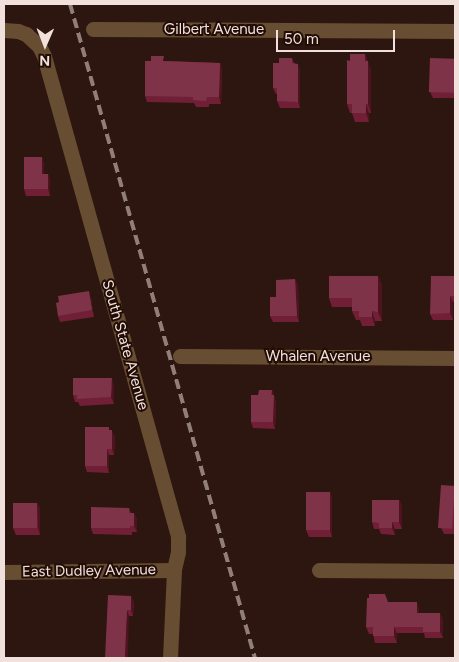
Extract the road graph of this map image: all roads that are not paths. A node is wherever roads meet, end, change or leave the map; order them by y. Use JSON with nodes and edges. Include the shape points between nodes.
{"nodes":[{"id":1,"x":93,"y":29,"type":"dead end"},
{"id":2,"x":4,"y":30,"type":"edge"},
{"id":3,"x":455,"y":31,"type":"edge"},
{"id":4,"x":180,"y":356,"type":"dead end"},
{"id":5,"x":455,"y":358,"type":"edge"},
{"id":6,"x":174,"y":570,"type":"junction"},
{"id":7,"x":319,"y":570,"type":"dead end"},
{"id":8,"x":455,"y":571,"type":"edge"},
{"id":9,"x":4,"y":572,"type":"edge"},
{"id":10,"x":170,"y":658,"type":"edge"}],
"edges":[{"from":1,"to":3,"type":"street","name":"Gilbert Avenue"},
{"from":2,"to":6,"type":"street","name":"South State Avenue","via":[[18,31],[33,39],[44,56],[178,537]]},
{"from":4,"to":5,"type":"street","name":"Whalen Avenue"},
{"from":6,"to":9,"type":"street","name":"East Dudley Avenue"},
{"from":6,"to":10,"type":"street","name":"South State Avenue"},
{"from":7,"to":8,"type":"street"}]}
